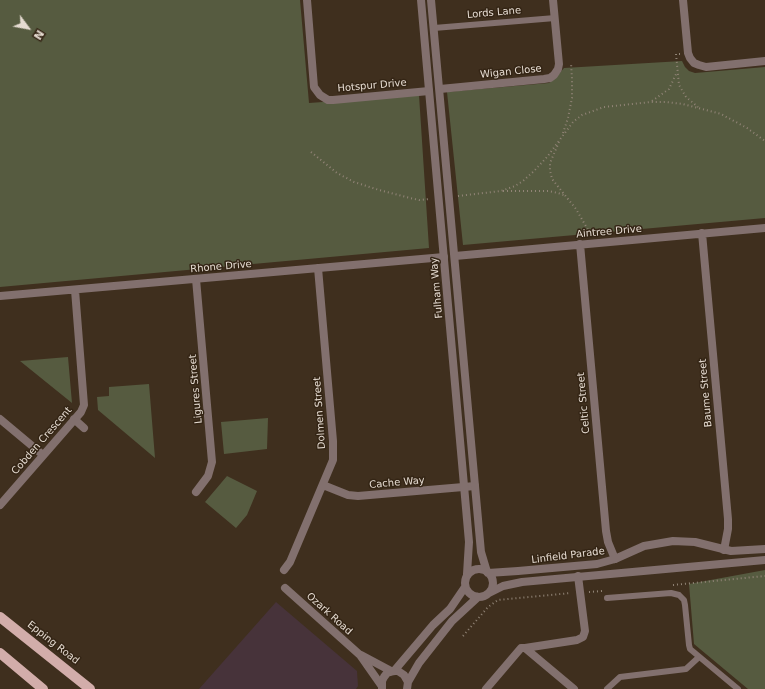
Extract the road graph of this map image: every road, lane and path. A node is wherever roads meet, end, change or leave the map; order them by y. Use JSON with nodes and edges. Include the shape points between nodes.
{"nodes":[{"id":1,"x":306,"y":0,"type":"edge"},
{"id":2,"x":421,"y":0,"type":"edge"},
{"id":3,"x":431,"y":0,"type":"edge"},
{"id":4,"x":553,"y":0,"type":"edge"},
{"id":5,"x":683,"y":0,"type":"edge"},
{"id":6,"x":555,"y":18,"type":"junction"},
{"id":7,"x":434,"y":28,"type":"junction"},
{"id":8,"x":688,"y":53,"type":"junction"},
{"id":9,"x":765,"y":61,"type":"edge"},
{"id":10,"x":570,"y":63,"type":"dead end"},
{"id":11,"x":677,"y":71,"type":"junction"},
{"id":12,"x":440,"y":89,"type":"junction"},
{"id":13,"x":429,"y":91,"type":"junction"},
{"id":14,"x":651,"y":102,"type":"junction"},
{"id":15,"x":699,"y":107,"type":"junction"},
{"id":16,"x":560,"y":138,"type":"junction"},
{"id":17,"x":765,"y":141,"type":"edge"},
{"id":18,"x":311,"y":152,"type":"dead end"},
{"id":19,"x":501,"y":191,"type":"junction"},
{"id":20,"x":449,"y":197,"type":"junction"},
{"id":21,"x":567,"y":197,"type":"junction"},
{"id":22,"x":439,"y":198,"type":"junction"},
{"id":23,"x":765,"y":228,"type":"edge"},
{"id":24,"x":702,"y":234,"type":"junction"},
{"id":25,"x":592,"y":243,"type":"junction"},
{"id":26,"x":580,"y":244,"type":"junction"},
{"id":27,"x":454,"y":256,"type":"junction"},
{"id":28,"x":444,"y":257,"type":"junction"},
{"id":29,"x":318,"y":268,"type":"junction"},
{"id":30,"x":196,"y":279,"type":"junction"},
{"id":31,"x":75,"y":290,"type":"junction"},
{"id":32,"x":0,"y":296,"type":"edge"},
{"id":33,"x":0,"y":419,"type":"edge"},
{"id":34,"x":74,"y":419,"type":"junction"},
{"id":35,"x":84,"y":428,"type":"dead end"},
{"id":36,"x":43,"y":455,"type":"junction"},
{"id":37,"x":323,"y":485,"type":"junction"},
{"id":38,"x":475,"y":486,"type":"junction"},
{"id":39,"x":465,"y":487,"type":"junction"},
{"id":40,"x":196,"y":492,"type":"dead end"},
{"id":41,"x":0,"y":504,"type":"edge"},
{"id":42,"x":765,"y":549,"type":"edge"},
{"id":43,"x":724,"y":550,"type":"junction"},
{"id":44,"x":615,"y":559,"type":"junction"},
{"id":45,"x":765,"y":560,"type":"edge"},
{"id":46,"x":284,"y":570,"type":"dead end"},
{"id":47,"x":488,"y":572,"type":"junction"},
{"id":48,"x":468,"y":574,"type":"junction"},
{"id":49,"x":578,"y":576,"type":"junction"},
{"id":50,"x":465,"y":587,"type":"junction"},
{"id":51,"x":285,"y":588,"type":"dead end"},
{"id":52,"x":487,"y":594,"type":"junction"},
{"id":53,"x":478,"y":597,"type":"junction"},
{"id":54,"x":608,"y":598,"type":"dead end"},
{"id":55,"x":0,"y":617,"type":"edge"},
{"id":56,"x":525,"y":648,"type":"junction"},
{"id":57,"x":0,"y":653,"type":"edge"},
{"id":58,"x":360,"y":655,"type":"junction"},
{"id":59,"x":699,"y":657,"type":"junction"},
{"id":60,"x":392,"y":671,"type":"junction"},
{"id":61,"x":409,"y":686,"type":"edge"},
{"id":62,"x":382,"y":688,"type":"edge"},
{"id":63,"x":43,"y":689,"type":"edge"},
{"id":64,"x":90,"y":689,"type":"edge"},
{"id":65,"x":486,"y":689,"type":"edge"},
{"id":66,"x":574,"y":689,"type":"edge"},
{"id":67,"x":607,"y":689,"type":"edge"},
{"id":68,"x":738,"y":689,"type":"edge"}],
"edges":[{"from":1,"to":13,"type":"street","name":"Hotspur Drive","via":[[314,87],[320,96],[333,100]]},
{"from":2,"to":13,"type":"street","name":"Fulham Way"},
{"from":3,"to":7,"type":"street","name":"Fulham Way"},
{"from":4,"to":6,"type":"street","name":"Wigan Close"},
{"from":5,"to":8,"type":"street"},
{"from":6,"to":7,"type":"lane","name":"Lords Lane"},
{"from":6,"to":12,"type":"street","name":"Wigan Close","via":[[559,64],[550,78]]},
{"from":7,"to":12,"type":"street","name":"Fulham Way"},
{"from":8,"to":9,"type":"street","via":[[694,63],[706,67]]},
{"from":8,"to":11,"type":"path","via":[[676,54]]},
{"from":10,"to":16,"type":"path","via":[[570,107]]},
{"from":11,"to":14,"type":"path","via":[[669,89]]},
{"from":11,"to":15,"type":"path","via":[[682,91]]},
{"from":12,"to":20,"type":"street","name":"Fulham Way"},
{"from":13,"to":22,"type":"street","name":"Fulham Way"},
{"from":14,"to":15,"type":"path"},
{"from":14,"to":16,"type":"path","via":[[592,110],[573,122]]},
{"from":15,"to":17,"type":"path","via":[[734,121]]},
{"from":16,"to":19,"type":"path","via":[[534,171],[515,186]]},
{"from":16,"to":21,"type":"path","via":[[550,163],[550,175]]},
{"from":18,"to":22,"type":"path","via":[[337,173],[367,187],[419,200]]},
{"from":19,"to":20,"type":"path"},
{"from":19,"to":21,"type":"path","via":[[548,191]]},
{"from":20,"to":27,"type":"street","name":"Fulham Way"},
{"from":21,"to":25,"type":"path","via":[[589,231]]},
{"from":22,"to":28,"type":"street","name":"Fulham Way"},
{"from":23,"to":24,"type":"street","name":"Aintree Drive"},
{"from":24,"to":25,"type":"street","name":"Aintree Drive"},
{"from":24,"to":43,"type":"street","name":"Baume Street","via":[[728,519]]},
{"from":25,"to":26,"type":"street","name":"Aintree Drive"},
{"from":26,"to":27,"type":"street","name":"Aintree Drive"},
{"from":26,"to":44,"type":"street","name":"Celtic Street","via":[[606,531]]},
{"from":27,"to":38,"type":"street","name":"Fulham Way"},
{"from":28,"to":29,"type":"street","name":"Rhone Drive"},
{"from":28,"to":39,"type":"street","name":"Fulham Way"},
{"from":29,"to":30,"type":"street","name":"Rhone Drive"},
{"from":29,"to":37,"type":"street","name":"Dolmen Street","via":[[334,442],[333,460]]},
{"from":30,"to":31,"type":"street","name":"Rhone Drive"},
{"from":30,"to":40,"type":"street","name":"Ligures Street","via":[[212,462],[208,476]]},
{"from":31,"to":32,"type":"street","name":"Rhone Drive"},
{"from":31,"to":34,"type":"street","name":"Cobden Crescent","via":[[85,402]]},
{"from":33,"to":36,"type":"street"},
{"from":34,"to":35,"type":"street"},
{"from":34,"to":36,"type":"street","name":"Cobden Crescent"},
{"from":36,"to":41,"type":"street","name":"Cobden Crescent"},
{"from":37,"to":39,"type":"street","name":"Cache Way","via":[[348,495],[358,496]]},
{"from":37,"to":46,"type":"street","name":"Dolmen Street","via":[[290,562]]},
{"from":38,"to":39,"type":"street","name":"Cache Way"},
{"from":38,"to":47,"type":"street","name":"Fulham Way","via":[[481,552]]},
{"from":39,"to":48,"type":"street","name":"Fulham Way","via":[[469,542]]},
{"from":42,"to":43,"type":"street","name":"Linfield Parade"},
{"from":43,"to":44,"type":"street","name":"Linfield Parade","via":[[695,542],[673,541],[644,546]]},
{"from":44,"to":47,"type":"street","name":"Linfield Parade","via":[[594,564],[518,572]]},
{"from":45,"to":49,"type":"street","name":"Linfield Parade"},
{"from":47,"to":48,"type":"street","via":[[475,569]]},
{"from":47,"to":52,"type":"street","via":[[492,586]]},
{"from":48,"to":50,"type":"street","via":[[465,578]]},
{"from":49,"to":52,"type":"street","name":"Linfield Parade","via":[[510,583]]},
{"from":49,"to":56,"type":"street","via":[[586,631],[583,637]]},
{"from":50,"to":53,"type":"street","via":[[470,594]]},
{"from":50,"to":60,"type":"street","via":[[450,609]]},
{"from":51,"to":58,"type":"street","name":"Ozark Road"},
{"from":52,"to":53,"type":"street"},
{"from":53,"to":61,"type":"street","via":[[452,621],[419,663]]},
{"from":54,"to":59,"type":"lane","via":[[665,593],[679,595],[684,600],[689,645]]},
{"from":55,"to":64,"type":"main road","name":"Epping Road"},
{"from":56,"to":65,"type":"street","via":[[520,648]]},
{"from":56,"to":66,"type":"street"},
{"from":57,"to":63,"type":"main road"},
{"from":58,"to":60,"type":"street"},
{"from":58,"to":62,"type":"street"},
{"from":59,"to":67,"type":"lane","via":[[686,669],[620,677]]},
{"from":59,"to":68,"type":"lane"},
{"from":60,"to":61,"type":"street","via":[[404,675]]},
{"from":60,"to":62,"type":"street","via":[[384,676]]}]}
